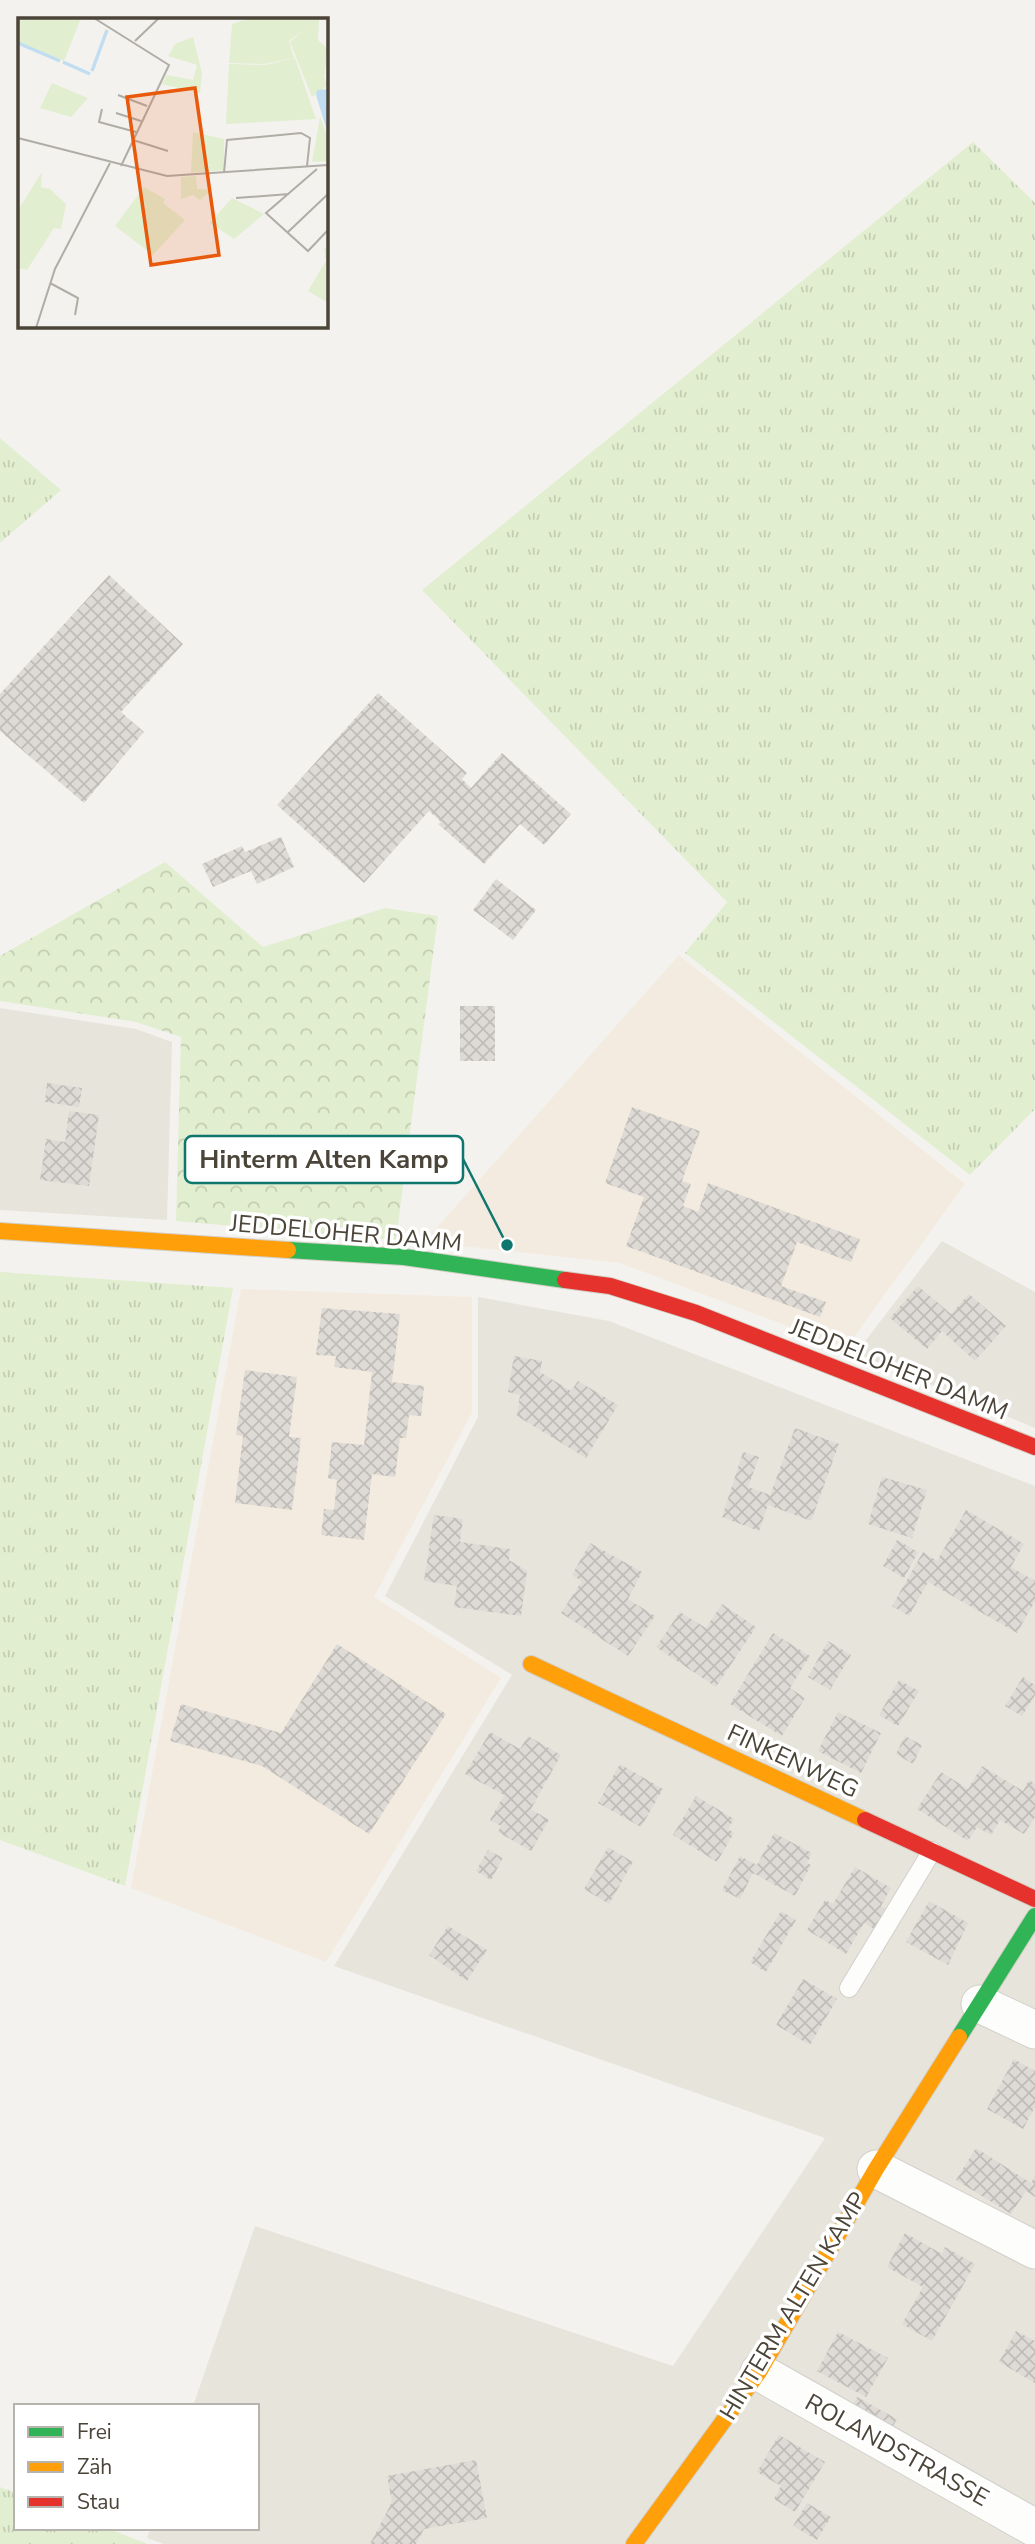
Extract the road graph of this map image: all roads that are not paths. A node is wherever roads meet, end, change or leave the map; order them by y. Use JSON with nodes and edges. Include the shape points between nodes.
{"nodes":[{"id":1,"x":0,"y":1231,"type":"edge"},
{"id":2,"x":1035,"y":1447,"type":"edge"},
{"id":3,"x":531,"y":1664,"type":"dead end"},
{"id":4,"x":932,"y":1851,"type":"junction"},
{"id":5,"x":1035,"y":1899,"type":"edge"},
{"id":6,"x":1035,"y":1916,"type":"edge"},
{"id":7,"x":849,"y":1988,"type":"dead end"},
{"id":8,"x":979,"y":2004,"type":"junction"},
{"id":9,"x":1035,"y":2030,"type":"edge"},
{"id":10,"x":876,"y":2169,"type":"junction"},
{"id":11,"x":1035,"y":2250,"type":"edge"},
{"id":12,"x":759,"y":2372,"type":"junction"},
{"id":13,"x":1035,"y":2528,"type":"edge"},
{"id":14,"x":634,"y":2544,"type":"edge"}],
"edges":[{"from":1,"to":2,"type":"street","name":"JEDDELOHER DAMM","via":[[404,1257],[610,1286],[696,1313]]},
{"from":3,"to":4,"type":"street","name":"FINKENWEG"},
{"from":4,"to":5,"type":"street","name":"FINKENWEG"},
{"from":4,"to":7,"type":"lane"},
{"from":6,"to":8,"type":"street","name":"HINTERM ALTEN KAMP"},
{"from":8,"to":9,"type":"street"},
{"from":8,"to":10,"type":"street","name":"HINTERM ALTEN KAMP"},
{"from":10,"to":11,"type":"street","name":"HINTERM ALTEN KAMP"},
{"from":10,"to":12,"type":"street","name":"HINTERM ALTEN KAMP"},
{"from":12,"to":13,"type":"street","name":"ROLANDSTRASSE"},
{"from":12,"to":14,"type":"street","name":"HINTERM ALTEN KAMP"}]}
